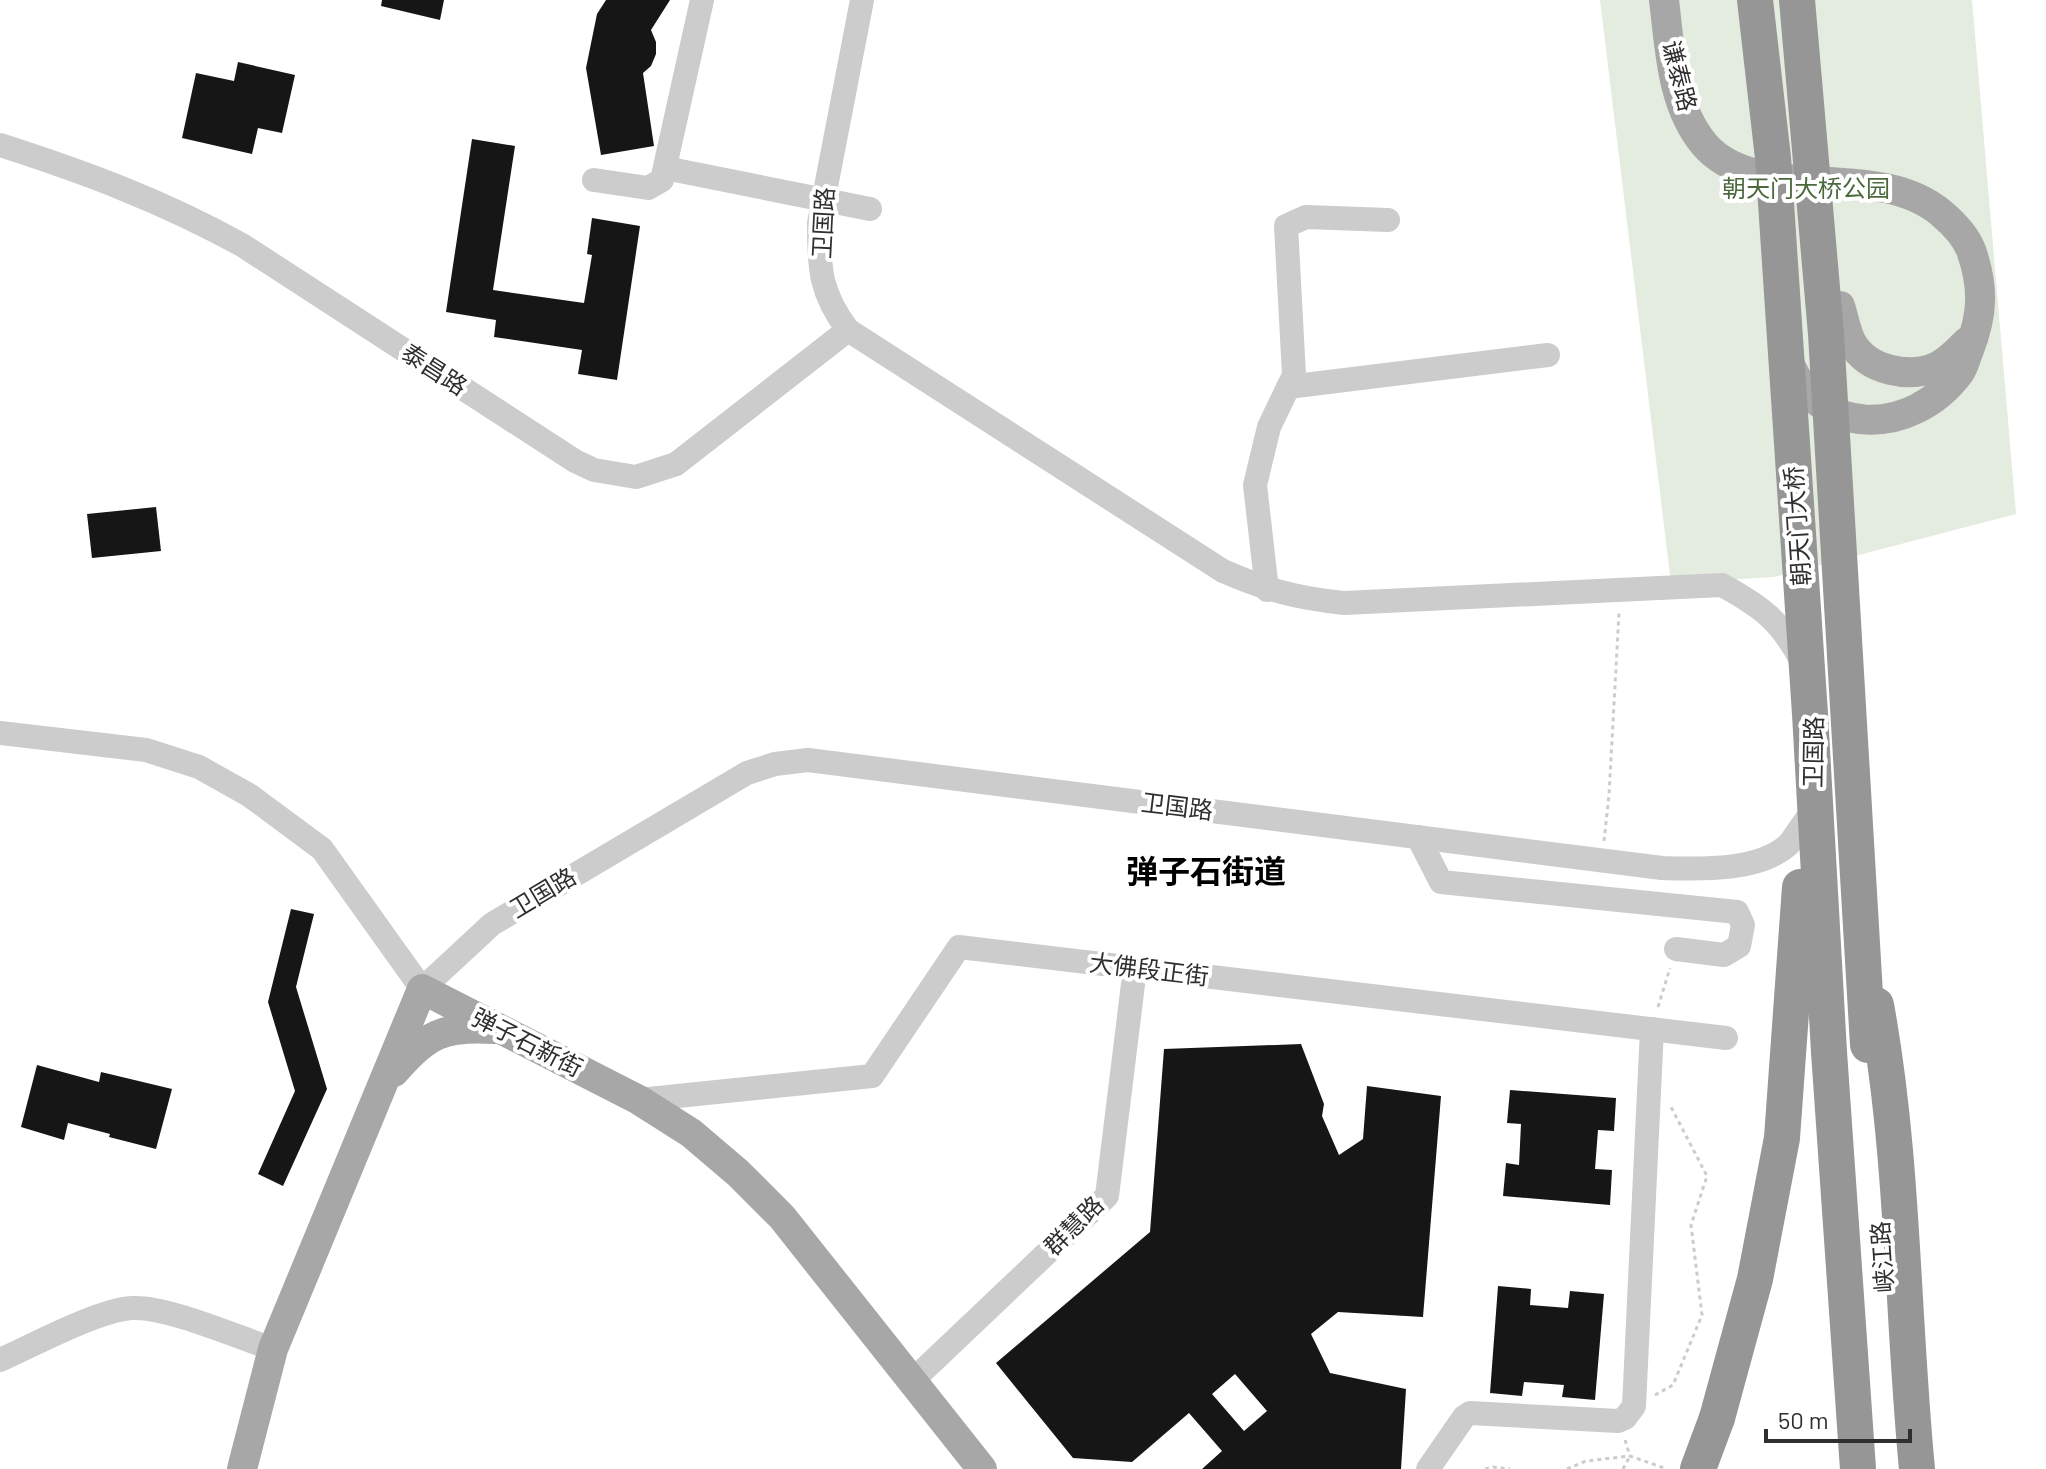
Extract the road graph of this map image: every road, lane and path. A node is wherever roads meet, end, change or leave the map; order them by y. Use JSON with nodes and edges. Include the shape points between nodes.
{"nodes":[{"id":1,"x":702,"y":0,"type":"edge"},
{"id":2,"x":862,"y":0,"type":"edge"},
{"id":3,"x":1664,"y":0,"type":"edge"},
{"id":4,"x":1755,"y":0,"type":"edge"},
{"id":5,"x":1797,"y":0,"type":"edge"},
{"id":6,"x":0,"y":145,"type":"edge"},
{"id":7,"x":665,"y":168,"type":"junction"},
{"id":8,"x":594,"y":180,"type":"dead end"},
{"id":9,"x":823,"y":200,"type":"junction"},
{"id":10,"x":870,"y":209,"type":"dead end"},
{"id":11,"x":1388,"y":220,"type":"dead end"},
{"id":12,"x":1840,"y":306,"type":"dead end"},
{"id":13,"x":1776,"y":325,"type":"dead end"},
{"id":14,"x":848,"y":330,"type":"junction"},
{"id":15,"x":1975,"y":335,"type":"junction"},
{"id":16,"x":1548,"y":355,"type":"dead end"},
{"id":17,"x":1288,"y":387,"type":"junction"},
{"id":18,"x":1267,"y":590,"type":"junction"},
{"id":19,"x":1619,"y":630,"type":"dead end"},
{"id":20,"x":1810,"y":714,"type":"junction"},
{"id":21,"x":0,"y":733,"type":"edge"},
{"id":22,"x":1418,"y":837,"type":"junction"},
{"id":23,"x":1602,"y":860,"type":"junction"},
{"id":24,"x":1676,"y":949,"type":"joint"},
{"id":25,"x":1135,"y":968,"type":"junction"},
{"id":26,"x":422,"y":989,"type":"junction"},
{"id":27,"x":500,"y":1029,"type":"junction"},
{"id":28,"x":1652,"y":1029,"type":"junction"},
{"id":29,"x":1726,"y":1038,"type":"dead end"},
{"id":30,"x":1876,"y":1047,"type":"junction"},
{"id":31,"x":1829,"y":1052,"type":"joint"},
{"id":32,"x":383,"y":1084,"type":"junction"},
{"id":33,"x":639,"y":1100,"type":"junction"},
{"id":34,"x":1671,"y":1107,"type":"dead end"},
{"id":35,"x":273,"y":1349,"type":"junction"},
{"id":36,"x":0,"y":1360,"type":"edge"},
{"id":37,"x":912,"y":1381,"type":"junction"},
{"id":38,"x":1626,"y":1414,"type":"junction"},
{"id":39,"x":1630,"y":1456,"type":"junction"},
{"id":40,"x":242,"y":1469,"type":"edge"},
{"id":41,"x":982,"y":1469,"type":"edge"},
{"id":42,"x":1428,"y":1469,"type":"edge"},
{"id":43,"x":1485,"y":1469,"type":"edge"},
{"id":44,"x":1510,"y":1469,"type":"edge"},
{"id":45,"x":1567,"y":1469,"type":"edge"},
{"id":46,"x":1623,"y":1469,"type":"edge"},
{"id":47,"x":1667,"y":1469,"type":"edge"},
{"id":48,"x":1698,"y":1469,"type":"edge"},
{"id":49,"x":1858,"y":1469,"type":"edge"},
{"id":50,"x":1898,"y":1469,"type":"edge"},
{"id":51,"x":1917,"y":1469,"type":"edge"}],
"edges":[{"from":1,"to":7,"type":"street"},
{"from":2,"to":9,"type":"street","name":"卫国路"},
{"from":3,"to":15,"type":"main road","name":"谦泰路","via":[[1678,93],[1704,144],[1752,174],[1881,186],[1930,204],[1954,223],[1969,247],[1982,303]]},
{"from":4,"to":20,"type":"highway","name":"朝天门大桥","bridge":true,"via":[[1773,158]]},
{"from":5,"to":30,"type":"highway","name":"朝天门大桥","bridge":true,"via":[[1826,334],[1860,915]]},
{"from":6,"to":14,"type":"street","name":"泰昌路","via":[[185,213],[575,461],[615,476],[636,477],[676,464]]},
{"from":7,"to":8,"type":"street","via":[[662,180],[648,188]]},
{"from":7,"to":9,"type":"street"},
{"from":9,"to":10,"type":"street"},
{"from":9,"to":14,"type":"street","name":"卫国路","via":[[823,285]]},
{"from":11,"to":17,"type":"street","via":[[1306,217],[1286,226],[1294,375]]},
{"from":12,"to":15,"type":"main road","via":[[1853,343],[1867,359],[1896,371],[1936,367]]},
{"from":13,"to":15,"type":"main road","name":"谦泰路","via":[[1793,375],[1809,395],[1826,410],[1875,420],[1919,406],[1946,389],[1962,369]]},
{"from":14,"to":18,"type":"street","name":"卫国路","via":[[1223,571]]},
{"from":16,"to":17,"type":"street"},
{"from":17,"to":18,"type":"street","via":[[1269,427],[1255,485]]},
{"from":18,"to":23,"type":"street","name":"卫国路","via":[[1344,603],[1722,585],[1759,605],[1790,638],[1811,678],[1819,758],[1812,812],[1787,845],[1747,863],[1708,869]]},
{"from":19,"to":23,"type":"path"},
{"from":20,"to":31,"type":"highway","name":"朝天门大桥","bridge":true},
{"from":20,"to":48,"type":"highway","bridge":true,"via":[[1782,1138],[1755,1279]]},
{"from":21,"to":26,"type":"street","via":[[146,750],[199,767],[249,795],[322,849]]},
{"from":22,"to":23,"type":"street","name":"卫国路"},
{"from":22,"to":24,"type":"street","via":[[1441,882],[1737,912],[1743,925],[1739,946],[1724,955]]},
{"from":22,"to":26,"type":"street","name":"卫国路","via":[[808,760],[775,764],[747,773],[492,924]]},
{"from":24,"to":28,"type":"path"},
{"from":25,"to":28,"type":"street","name":"大佛段正街"},
{"from":25,"to":33,"type":"street","name":"大佛段正街","via":[[959,947],[872,1076]]},
{"from":25,"to":37,"type":"street","name":"群慧路","via":[[1107,1196]]},
{"from":26,"to":27,"type":"main road","name":"弹子石新街"},
{"from":26,"to":32,"type":"main road"},
{"from":27,"to":32,"type":"main road","via":[[443,1032],[426,1040]]},
{"from":27,"to":33,"type":"main road","name":"弹子石新街"},
{"from":28,"to":29,"type":"street","name":"大佛段正街"},
{"from":28,"to":38,"type":"street"},
{"from":30,"to":50,"type":"highway","name":"峡江路"},
{"from":30,"to":51,"type":"highway","via":[[1899,1206]]},
{"from":31,"to":49,"type":"highway","name":"峡江路"},
{"from":32,"to":35,"type":"main road"},
{"from":33,"to":37,"type":"main road","name":"弹子石新街","via":[[691,1133],[782,1217]]},
{"from":34,"to":38,"type":"path","via":[[1707,1176],[1691,1225],[1702,1315],[1673,1385]]},
{"from":35,"to":36,"type":"street","via":[[157,1309],[131,1308],[107,1313]]},
{"from":35,"to":40,"type":"main road"},
{"from":37,"to":41,"type":"main road","name":"弹子石新街"},
{"from":38,"to":39,"type":"path"},
{"from":38,"to":42,"type":"street","via":[[1470,1413]]},
{"from":39,"to":45,"type":"path"},
{"from":39,"to":46,"type":"path"},
{"from":39,"to":47,"type":"path"},
{"from":43,"to":44,"type":"path"}]}
